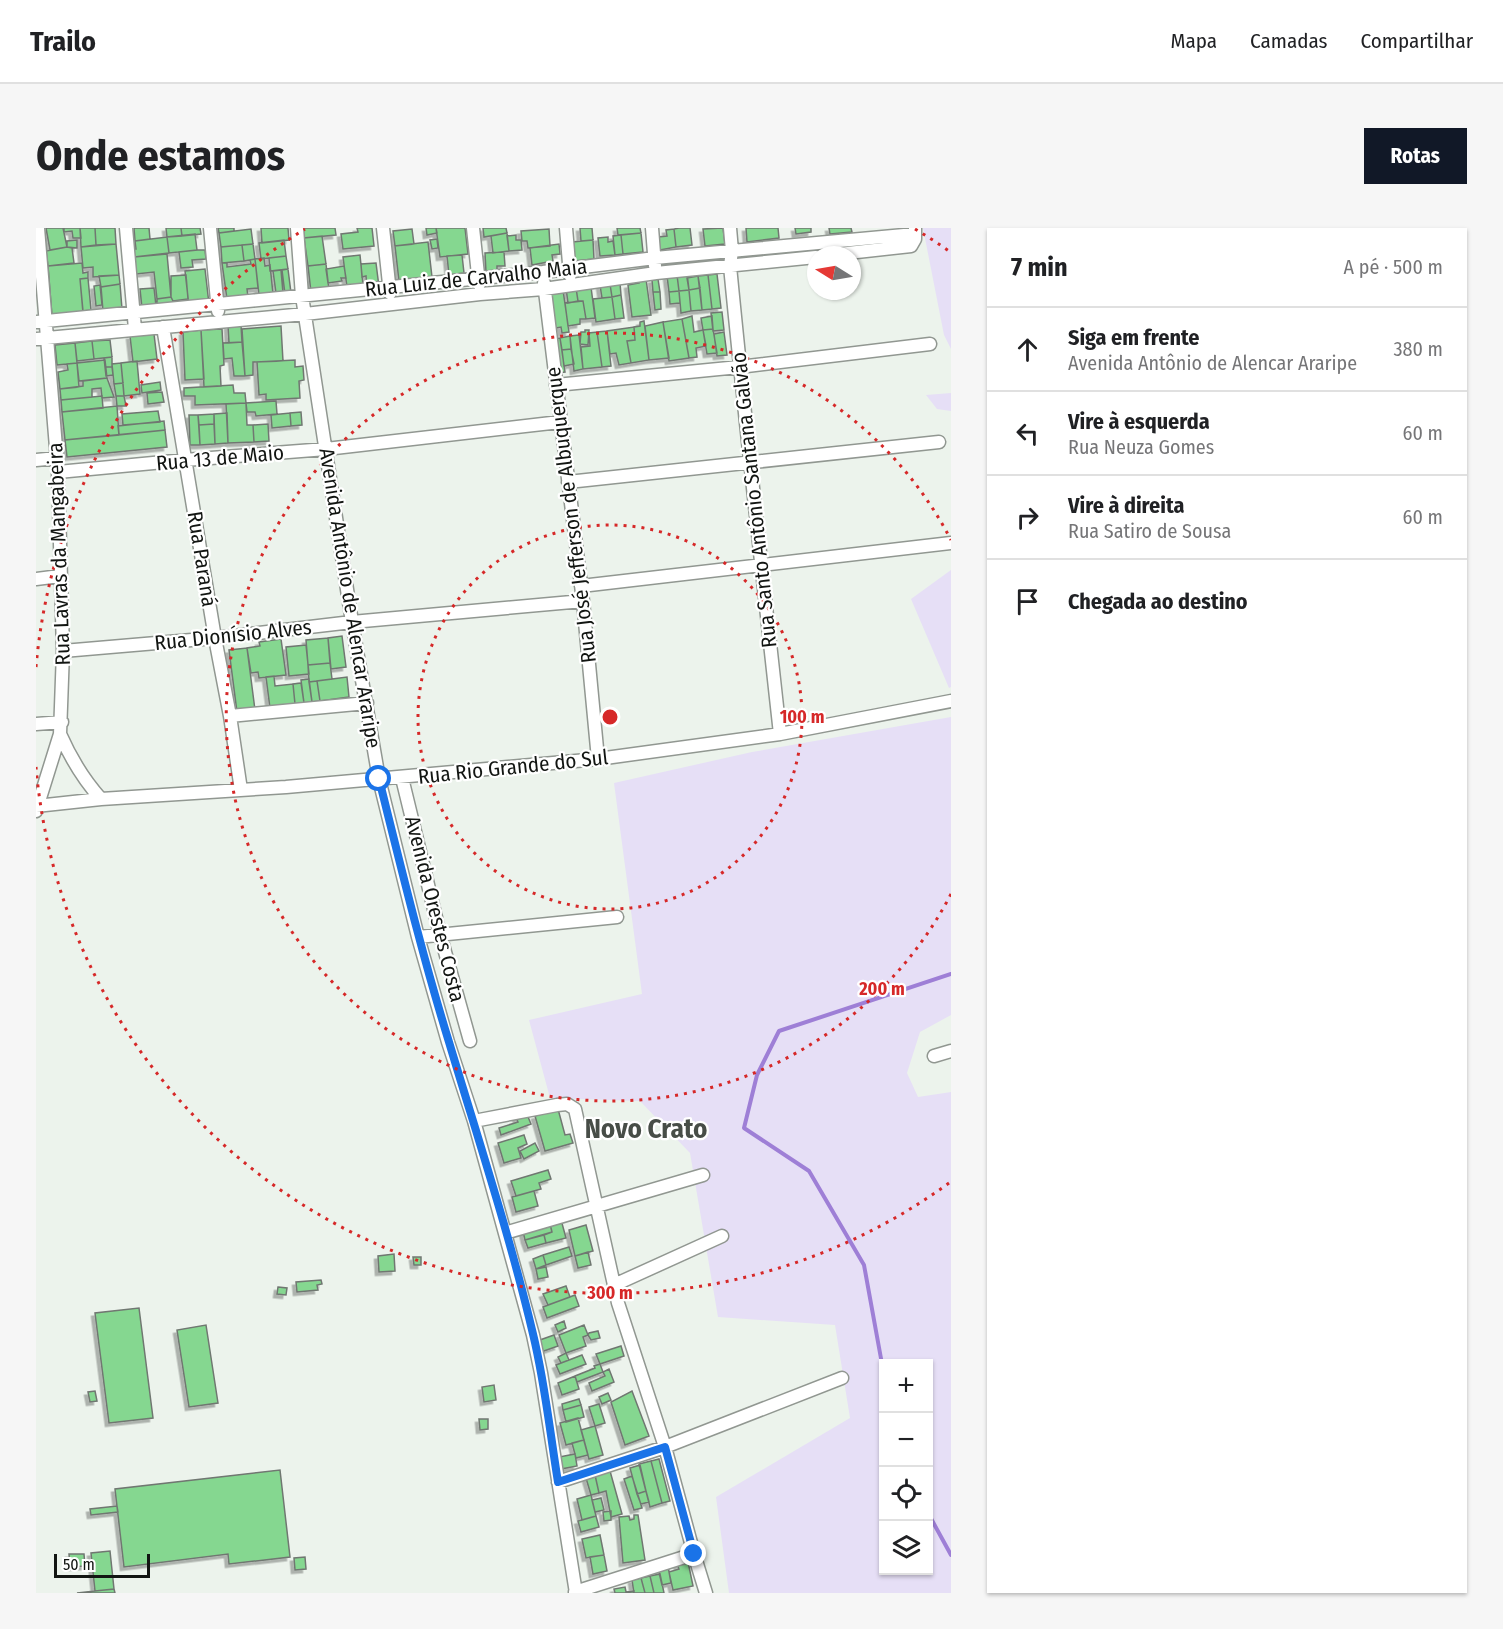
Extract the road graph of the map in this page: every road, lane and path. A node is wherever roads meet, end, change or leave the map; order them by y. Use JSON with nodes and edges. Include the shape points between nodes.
{"nodes":[{"id":1,"x":38,"y":228,"type":"edge"},
{"id":2,"x":126,"y":228,"type":"edge"},
{"id":3,"x":210,"y":228,"type":"edge"},
{"id":4,"x":297,"y":228,"type":"edge"},
{"id":5,"x":383,"y":228,"type":"edge"},
{"id":6,"x":473,"y":228,"type":"edge"},
{"id":7,"x":566,"y":228,"type":"edge"},
{"id":8,"x":652,"y":228,"type":"edge"},
{"id":9,"x":730,"y":228,"type":"edge"},
{"id":10,"x":827,"y":228,"type":"edge"},
{"id":11,"x":915,"y":231,"type":"edge"},
{"id":12,"x":829,"y":246,"type":"edge"},
{"id":13,"x":851,"y":246,"type":"edge"},
{"id":14,"x":861,"y":249,"type":"edge"},
{"id":15,"x":732,"y":251,"type":"junction"},
{"id":16,"x":807,"y":251,"type":"edge"},
{"id":17,"x":807,"y":257,"type":"edge"},
{"id":18,"x":655,"y":258,"type":"junction"},
{"id":19,"x":730,"y":266,"type":"junction"},
{"id":20,"x":570,"y":268,"type":"junction"},
{"id":21,"x":543,"y":272,"type":"junction"},
{"id":22,"x":656,"y":273,"type":"junction"},
{"id":23,"x":478,"y":278,"type":"junction"},
{"id":24,"x":571,"y":285,"type":"junction"},
{"id":25,"x":389,"y":287,"type":"junction"},
{"id":26,"x":544,"y":289,"type":"junction"},
{"id":27,"x":480,"y":294,"type":"junction"},
{"id":28,"x":302,"y":296,"type":"junction"},
{"id":29,"x":392,"y":303,"type":"junction"},
{"id":30,"x":217,"y":305,"type":"junction"},
{"id":31,"x":133,"y":311,"type":"junction"},
{"id":32,"x":304,"y":314,"type":"junction"},
{"id":33,"x":41,"y":321,"type":"edge"},
{"id":34,"x":219,"y":321,"type":"junction"},
{"id":35,"x":163,"y":327,"type":"junction"},
{"id":36,"x":135,"y":329,"type":"junction"},
{"id":37,"x":41,"y":339,"type":"edge"},
{"id":38,"x":930,"y":344,"type":"dead end"},
{"id":39,"x":739,"y":367,"type":"junction"},
{"id":40,"x":556,"y":386,"type":"junction"},
{"id":41,"x":561,"y":422,"type":"junction"},
{"id":42,"x":939,"y":442,"type":"dead end"},
{"id":43,"x":326,"y":449,"type":"junction"},
{"id":44,"x":57,"y":458,"type":"junction"},
{"id":45,"x":36,"y":460,"type":"edge"},
{"id":46,"x":185,"y":460,"type":"junction"},
{"id":47,"x":749,"y":463,"type":"junction"},
{"id":48,"x":58,"y":472,"type":"junction"},
{"id":49,"x":568,"y":482,"type":"junction"},
{"id":50,"x":951,"y":543,"type":"edge"},
{"id":51,"x":762,"y":565,"type":"junction"},
{"id":52,"x":60,"y":576,"type":"junction"},
{"id":53,"x":36,"y":579,"type":"edge"},
{"id":54,"x":581,"y":586,"type":"junction"},
{"id":55,"x":583,"y":601,"type":"junction"},
{"id":56,"x":352,"y":622,"type":"junction"},
{"id":57,"x":215,"y":638,"type":"junction"},
{"id":58,"x":63,"y":651,"type":"junction"},
{"id":59,"x":951,"y":701,"type":"edge"},
{"id":60,"x":367,"y":703,"type":"junction"},
{"id":61,"x":230,"y":716,"type":"junction"},
{"id":62,"x":36,"y":723,"type":"edge"},
{"id":63,"x":61,"y":728,"type":"junction"},
{"id":64,"x":780,"y":734,"type":"junction"},
{"id":65,"x":598,"y":759,"type":"junction"},
{"id":66,"x":402,"y":778,"type":"junction"},
{"id":67,"x":379,"y":779,"type":"junction"},
{"id":68,"x":241,"y":790,"type":"junction"},
{"id":69,"x":100,"y":799,"type":"junction"},
{"id":70,"x":36,"y":807,"type":"edge"},
{"id":71,"x":617,"y":917,"type":"dead end"},
{"id":72,"x":440,"y":934,"type":"junction"},
{"id":73,"x":418,"y":937,"type":"junction"},
{"id":74,"x":470,"y":1041,"type":"dead end"},
{"id":75,"x":951,"y":1051,"type":"edge"},
{"id":76,"x":934,"y":1056,"type":"dead end"},
{"id":77,"x":474,"y":1121,"type":"junction"},
{"id":78,"x":703,"y":1174,"type":"dead end"},
{"id":79,"x":596,"y":1206,"type":"junction"},
{"id":80,"x":505,"y":1233,"type":"junction"},
{"id":81,"x":722,"y":1236,"type":"dead end"},
{"id":82,"x":614,"y":1285,"type":"junction"},
{"id":83,"x":842,"y":1378,"type":"dead end"},
{"id":84,"x":665,"y":1447,"type":"junction"},
{"id":85,"x":558,"y":1482,"type":"junction"},
{"id":86,"x":695,"y":1559,"type":"junction"},
{"id":87,"x":576,"y":1592,"type":"edge"},
{"id":88,"x":706,"y":1593,"type":"edge"}],
"edges":[{"from":1,"to":33,"type":"street","name":"Rua Lavras da Mangabeira"},
{"from":2,"to":31,"type":"street"},
{"from":3,"to":30,"type":"street"},
{"from":4,"to":28,"type":"street","name":"Avenida Antônio de Alencar Araripe"},
{"from":5,"to":25,"type":"street"},
{"from":6,"to":23,"type":"street"},
{"from":7,"to":20,"type":"street"},
{"from":8,"to":18,"type":"street"},
{"from":9,"to":15,"type":"street","name":"Rua Santo Antônio Santana Galvão"},
{"from":10,"to":12,"type":"street"},
{"from":11,"to":13,"type":"street","name":"Rua Luiz de Carvalho Maia"},
{"from":11,"to":14,"type":"street","name":"Rua Luiz de Carvalho Maia","via":[[911,246]]},
{"from":15,"to":16,"type":"street","name":"Rua Luiz de Carvalho Maia"},
{"from":15,"to":18,"type":"street","name":"Rua Luiz de Carvalho Maia"},
{"from":15,"to":19,"type":"street","name":"Rua Santo Antônio Santana Galvão"},
{"from":17,"to":19,"type":"street","name":"Rua Luiz de Carvalho Maia"},
{"from":18,"to":20,"type":"street","name":"Rua Luiz de Carvalho Maia"},
{"from":18,"to":22,"type":"street"},
{"from":19,"to":22,"type":"street","name":"Rua Luiz de Carvalho Maia"},
{"from":19,"to":39,"type":"street","name":"Rua Santo Antônio Santana Galvão"},
{"from":20,"to":21,"type":"street","name":"Rua Luiz de Carvalho Maia"},
{"from":20,"to":24,"type":"street"},
{"from":21,"to":23,"type":"street","name":"Rua Luiz de Carvalho Maia"},
{"from":21,"to":26,"type":"street","name":"Rua José Jefferson de Albuquerque"},
{"from":22,"to":24,"type":"street","name":"Rua Luiz de Carvalho Maia"},
{"from":23,"to":25,"type":"street","name":"Rua Luiz de Carvalho Maia"},
{"from":23,"to":27,"type":"street"},
{"from":24,"to":26,"type":"street","name":"Rua Luiz de Carvalho Maia"},
{"from":25,"to":28,"type":"street","name":"Rua Luiz de Carvalho Maia"},
{"from":25,"to":29,"type":"street"},
{"from":26,"to":27,"type":"street","name":"Rua Luiz de Carvalho Maia"},
{"from":26,"to":40,"type":"street","name":"Rua José Jefferson de Albuquerque"},
{"from":27,"to":29,"type":"street","name":"Rua Luiz de Carvalho Maia"},
{"from":28,"to":30,"type":"street","name":"Rua Luiz de Carvalho Maia"},
{"from":28,"to":32,"type":"street","name":"Avenida Antônio de Alencar Araripe"},
{"from":29,"to":32,"type":"street","name":"Rua Luiz de Carvalho Maia"},
{"from":30,"to":31,"type":"street","name":"Rua Luiz de Carvalho Maia"},
{"from":30,"to":34,"type":"street"},
{"from":31,"to":33,"type":"street","name":"Rua Luiz de Carvalho Maia"},
{"from":31,"to":36,"type":"street"},
{"from":32,"to":34,"type":"street","name":"Rua Luiz de Carvalho Maia"},
{"from":32,"to":43,"type":"street","name":"Avenida Antônio de Alencar Araripe"},
{"from":33,"to":37,"type":"street","name":"Rua Lavras da Mangabeira"},
{"from":34,"to":35,"type":"street","name":"Rua Luiz de Carvalho Maia"},
{"from":35,"to":36,"type":"street","name":"Rua Luiz de Carvalho Maia"},
{"from":35,"to":46,"type":"street","name":"Rua Paraná"},
{"from":36,"to":37,"type":"street","name":"Rua Luiz de Carvalho Maia"},
{"from":37,"to":44,"type":"street","name":"Rua Lavras da Mangabeira"},
{"from":38,"to":39,"type":"street"},
{"from":39,"to":40,"type":"street"},
{"from":39,"to":47,"type":"street","name":"Rua Santo Antônio Santana Galvão"},
{"from":40,"to":41,"type":"street","name":"Rua José Jefferson de Albuquerque"},
{"from":41,"to":43,"type":"street","name":"Rua 13 de Maio"},
{"from":41,"to":49,"type":"street","name":"Rua José Jefferson de Albuquerque"},
{"from":42,"to":47,"type":"street"},
{"from":43,"to":46,"type":"street","name":"Rua 13 de Maio"},
{"from":43,"to":56,"type":"street","name":"Avenida Antônio de Alencar Araripe"},
{"from":44,"to":45,"type":"street"},
{"from":44,"to":48,"type":"street","name":"Rua Lavras da Mangabeira"},
{"from":46,"to":48,"type":"street","name":"Rua 13 de Maio"},
{"from":46,"to":57,"type":"street","name":"Rua Paraná"},
{"from":47,"to":49,"type":"street"},
{"from":47,"to":51,"type":"street","name":"Rua Santo Antônio Santana Galvão"},
{"from":48,"to":52,"type":"street","name":"Rua Lavras da Mangabeira"},
{"from":49,"to":54,"type":"street","name":"Rua José Jefferson de Albuquerque"},
{"from":50,"to":51,"type":"street"},
{"from":51,"to":54,"type":"street"},
{"from":51,"to":64,"type":"street","name":"Rua Santo Antônio Santana Galvão"},
{"from":52,"to":53,"type":"street"},
{"from":52,"to":58,"type":"street","name":"Rua Lavras da Mangabeira"},
{"from":54,"to":55,"type":"street","name":"Rua José Jefferson de Albuquerque"},
{"from":55,"to":56,"type":"street","name":"Rua Dionísio Alves"},
{"from":55,"to":65,"type":"street","name":"Rua José Jefferson de Albuquerque"},
{"from":56,"to":57,"type":"street","name":"Rua Dionísio Alves"},
{"from":56,"to":60,"type":"street","name":"Avenida Antônio de Alencar Araripe"},
{"from":57,"to":58,"type":"street","name":"Rua Dionísio Alves"},
{"from":57,"to":61,"type":"street","name":"Rua Paraná"},
{"from":58,"to":63,"type":"street","name":"Rua Lavras da Mangabeira"},
{"from":59,"to":64,"type":"street","name":"Rua Rio Grande do Sul"},
{"from":60,"to":61,"type":"street"},
{"from":60,"to":67,"type":"street","name":"Avenida Antônio de Alencar Araripe"},
{"from":61,"to":68,"type":"street","name":"Rua Paraná"},
{"from":62,"to":63,"type":"street"},
{"from":63,"to":69,"type":"street","via":[[69,755]]},
{"from":63,"to":70,"type":"street","name":"Rua Lavras da Mangabeira"},
{"from":64,"to":65,"type":"street","name":"Rua Rio Grande do Sul"},
{"from":65,"to":66,"type":"street","name":"Rua Rio Grande do Sul"},
{"from":66,"to":67,"type":"street","name":"Rua Rio Grande do Sul"},
{"from":66,"to":72,"type":"street","name":"Avenida Orestes Costa"},
{"from":67,"to":68,"type":"street","name":"Rua Rio Grande do Sul"},
{"from":67,"to":73,"type":"street","name":"Avenida Antônio de Alencar Araripe"},
{"from":68,"to":69,"type":"street","name":"Rua Rio Grande do Sul"},
{"from":69,"to":70,"type":"street","name":"Rua Rio Grande do Sul"},
{"from":71,"to":72,"type":"street"},
{"from":72,"to":73,"type":"street"},
{"from":72,"to":74,"type":"street","name":"Avenida Orestes Costa"},
{"from":73,"to":77,"type":"street","name":"Avenida Antônio de Alencar Araripe"},
{"from":75,"to":76,"type":"street"},
{"from":77,"to":79,"type":"street","via":[[557,1105],[567,1104],[575,1109]]},
{"from":77,"to":80,"type":"street","name":"Avenida Antônio de Alencar Araripe"},
{"from":78,"to":79,"type":"street"},
{"from":79,"to":80,"type":"street"},
{"from":79,"to":82,"type":"street"},
{"from":80,"to":85,"type":"street","name":"Avenida Antônio de Alencar Araripe","via":[[533,1335]]},
{"from":81,"to":82,"type":"street"},
{"from":82,"to":84,"type":"street"},
{"from":83,"to":84,"type":"street"},
{"from":84,"to":85,"type":"street"},
{"from":84,"to":86,"type":"street"},
{"from":85,"to":87,"type":"street","name":"Avenida Antônio de Alencar Araripe"},
{"from":86,"to":87,"type":"street"},
{"from":86,"to":88,"type":"street"}]}
